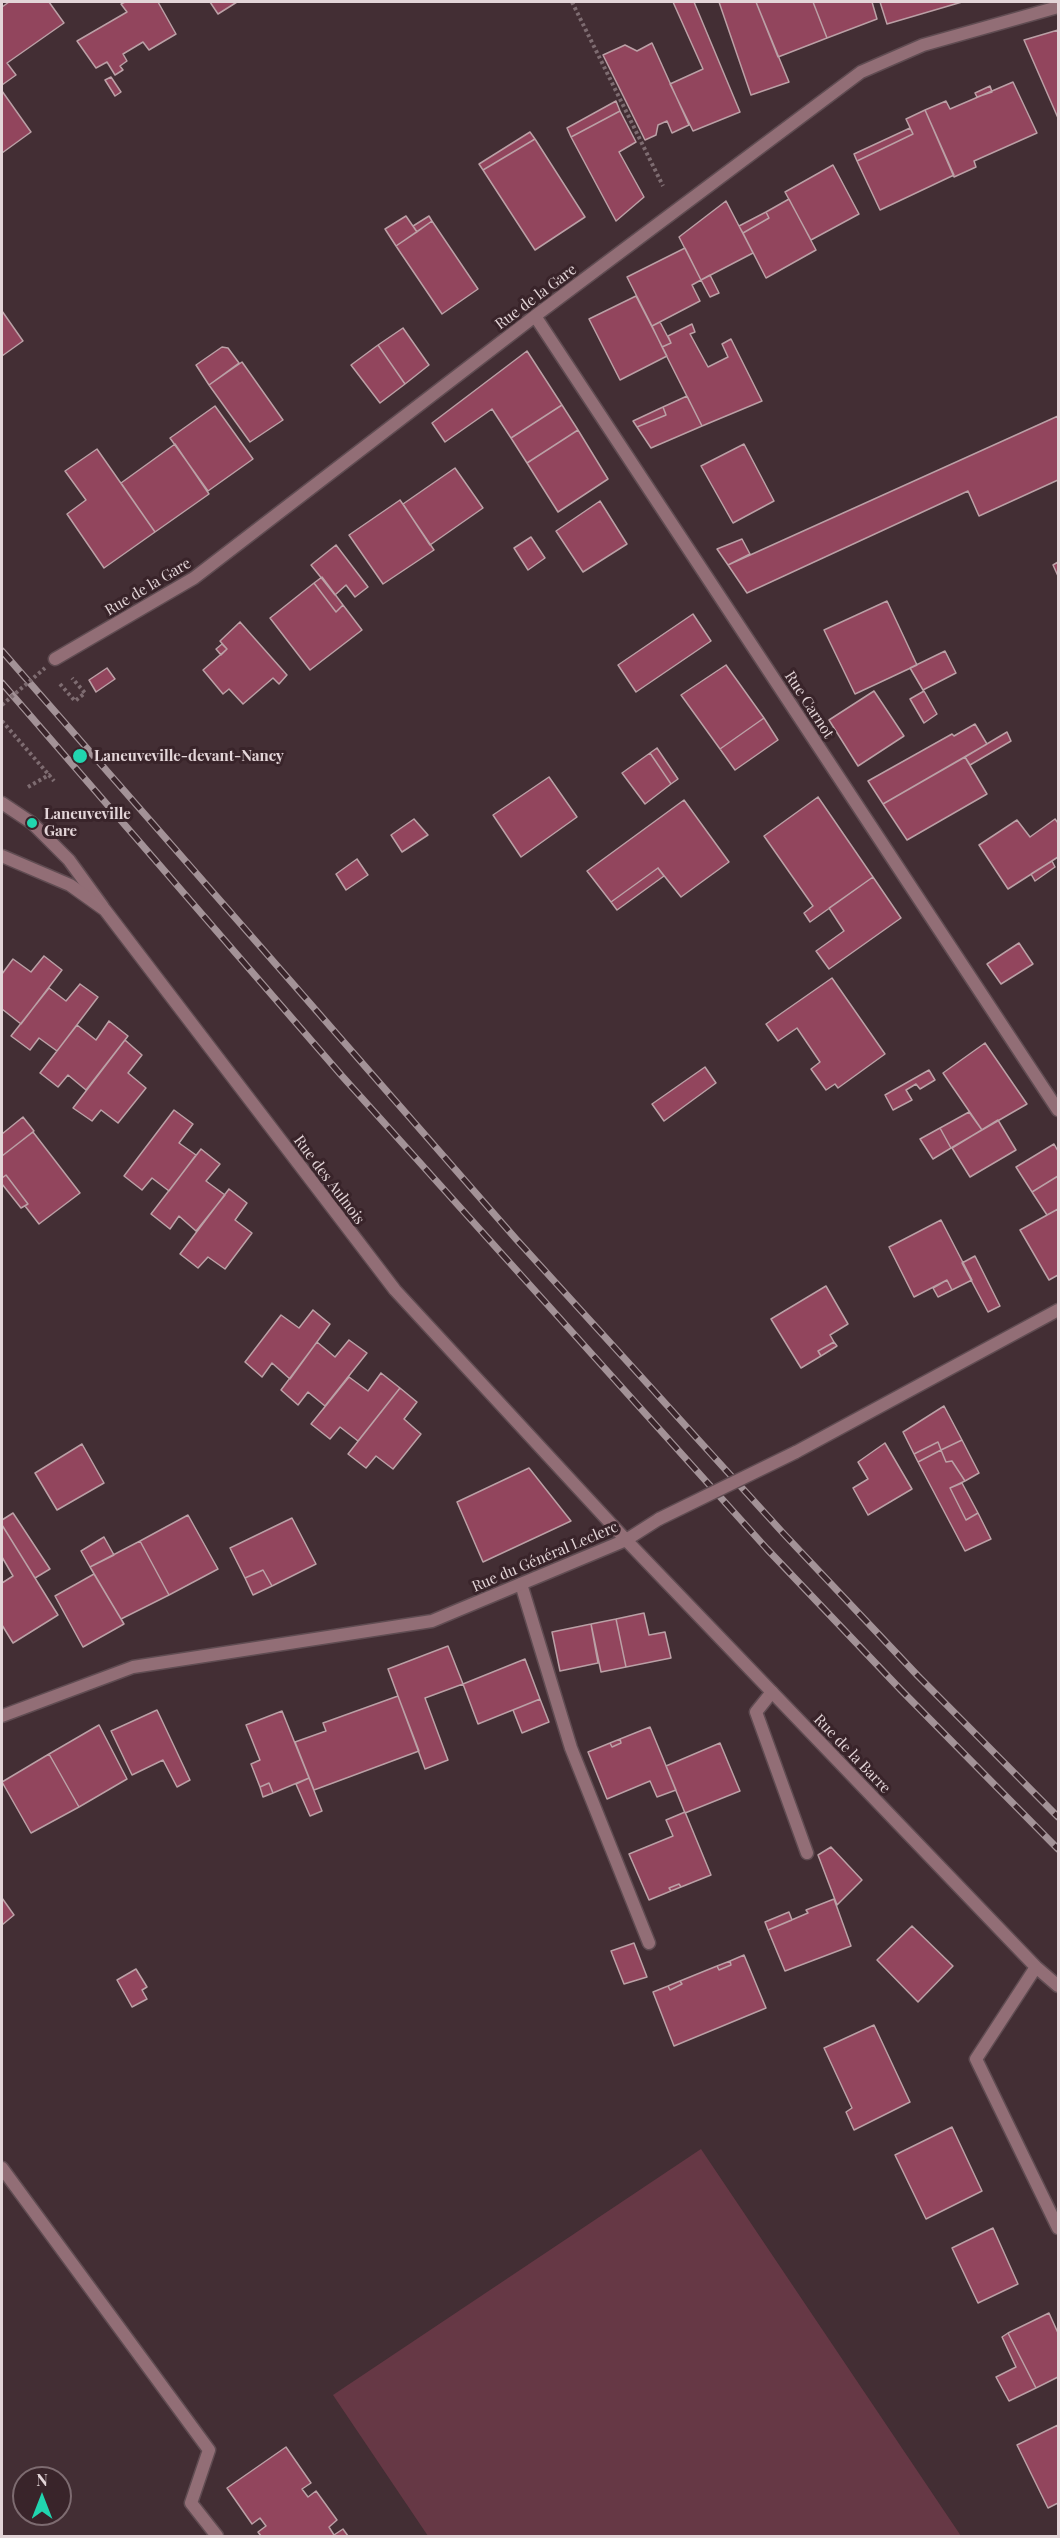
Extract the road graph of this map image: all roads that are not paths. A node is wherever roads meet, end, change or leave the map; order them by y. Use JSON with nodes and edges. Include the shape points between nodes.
{"nodes":[{"id":1,"x":1059,"y":8,"type":"edge"},
{"id":2,"x":535,"y":316,"type":"junction"},
{"id":3,"x":55,"y":659,"type":"dead end"},
{"id":4,"x":2,"y":803,"type":"edge"},
{"id":5,"x":2,"y":856,"type":"edge"},
{"id":6,"x":105,"y":910,"type":"junction"},
{"id":7,"x":1059,"y":1110,"type":"edge"},
{"id":8,"x":1059,"y":1310,"type":"edge"},
{"id":9,"x":626,"y":1540,"type":"junction"},
{"id":10,"x":521,"y":1584,"type":"junction"},
{"id":11,"x":772,"y":1692,"type":"junction"},
{"id":12,"x":2,"y":1716,"type":"edge"},
{"id":13,"x":807,"y":1853,"type":"dead end"},
{"id":14,"x":649,"y":1943,"type":"dead end"},
{"id":15,"x":1036,"y":1967,"type":"junction"},
{"id":16,"x":1059,"y":1986,"type":"edge"},
{"id":17,"x":2,"y":2168,"type":"edge"},
{"id":18,"x":1059,"y":2228,"type":"edge"},
{"id":19,"x":217,"y":2536,"type":"edge"}],
"edges":[{"from":1,"to":2,"type":"street","name":"Rue de la Gare","via":[[923,45],[861,72]]},
{"from":2,"to":3,"type":"street","name":"Rue de la Gare","via":[[194,578]]},
{"from":2,"to":7,"type":"street","name":"Rue Carnot"},
{"from":4,"to":6,"type":"street","via":[[32,823],[62,853]]},
{"from":5,"to":6,"type":"street","name":"Rue des Aulnois","via":[[70,885]]},
{"from":6,"to":9,"type":"street","name":"Rue des Aulnois","via":[[395,1290]]},
{"from":8,"to":9,"type":"street","name":"Rue du Général Leclerc","bridge":true,"via":[[796,1452],[659,1519]]},
{"from":9,"to":10,"type":"street","name":"Rue du Général Leclerc"},
{"from":9,"to":11,"type":"street","name":"Rue de la Barre"},
{"from":10,"to":12,"type":"street","name":"Rue du Général Leclerc","via":[[432,1621],[133,1667]]},
{"from":10,"to":14,"type":"street","via":[[571,1748]]},
{"from":11,"to":13,"type":"street","via":[[756,1712]]},
{"from":11,"to":15,"type":"street","name":"Rue de la Barre"},
{"from":15,"to":16,"type":"street","name":"Rue de la Barre"},
{"from":15,"to":18,"type":"street","via":[[976,2059]]},
{"from":17,"to":19,"type":"street","via":[[209,2450],[191,2503]]}]}
